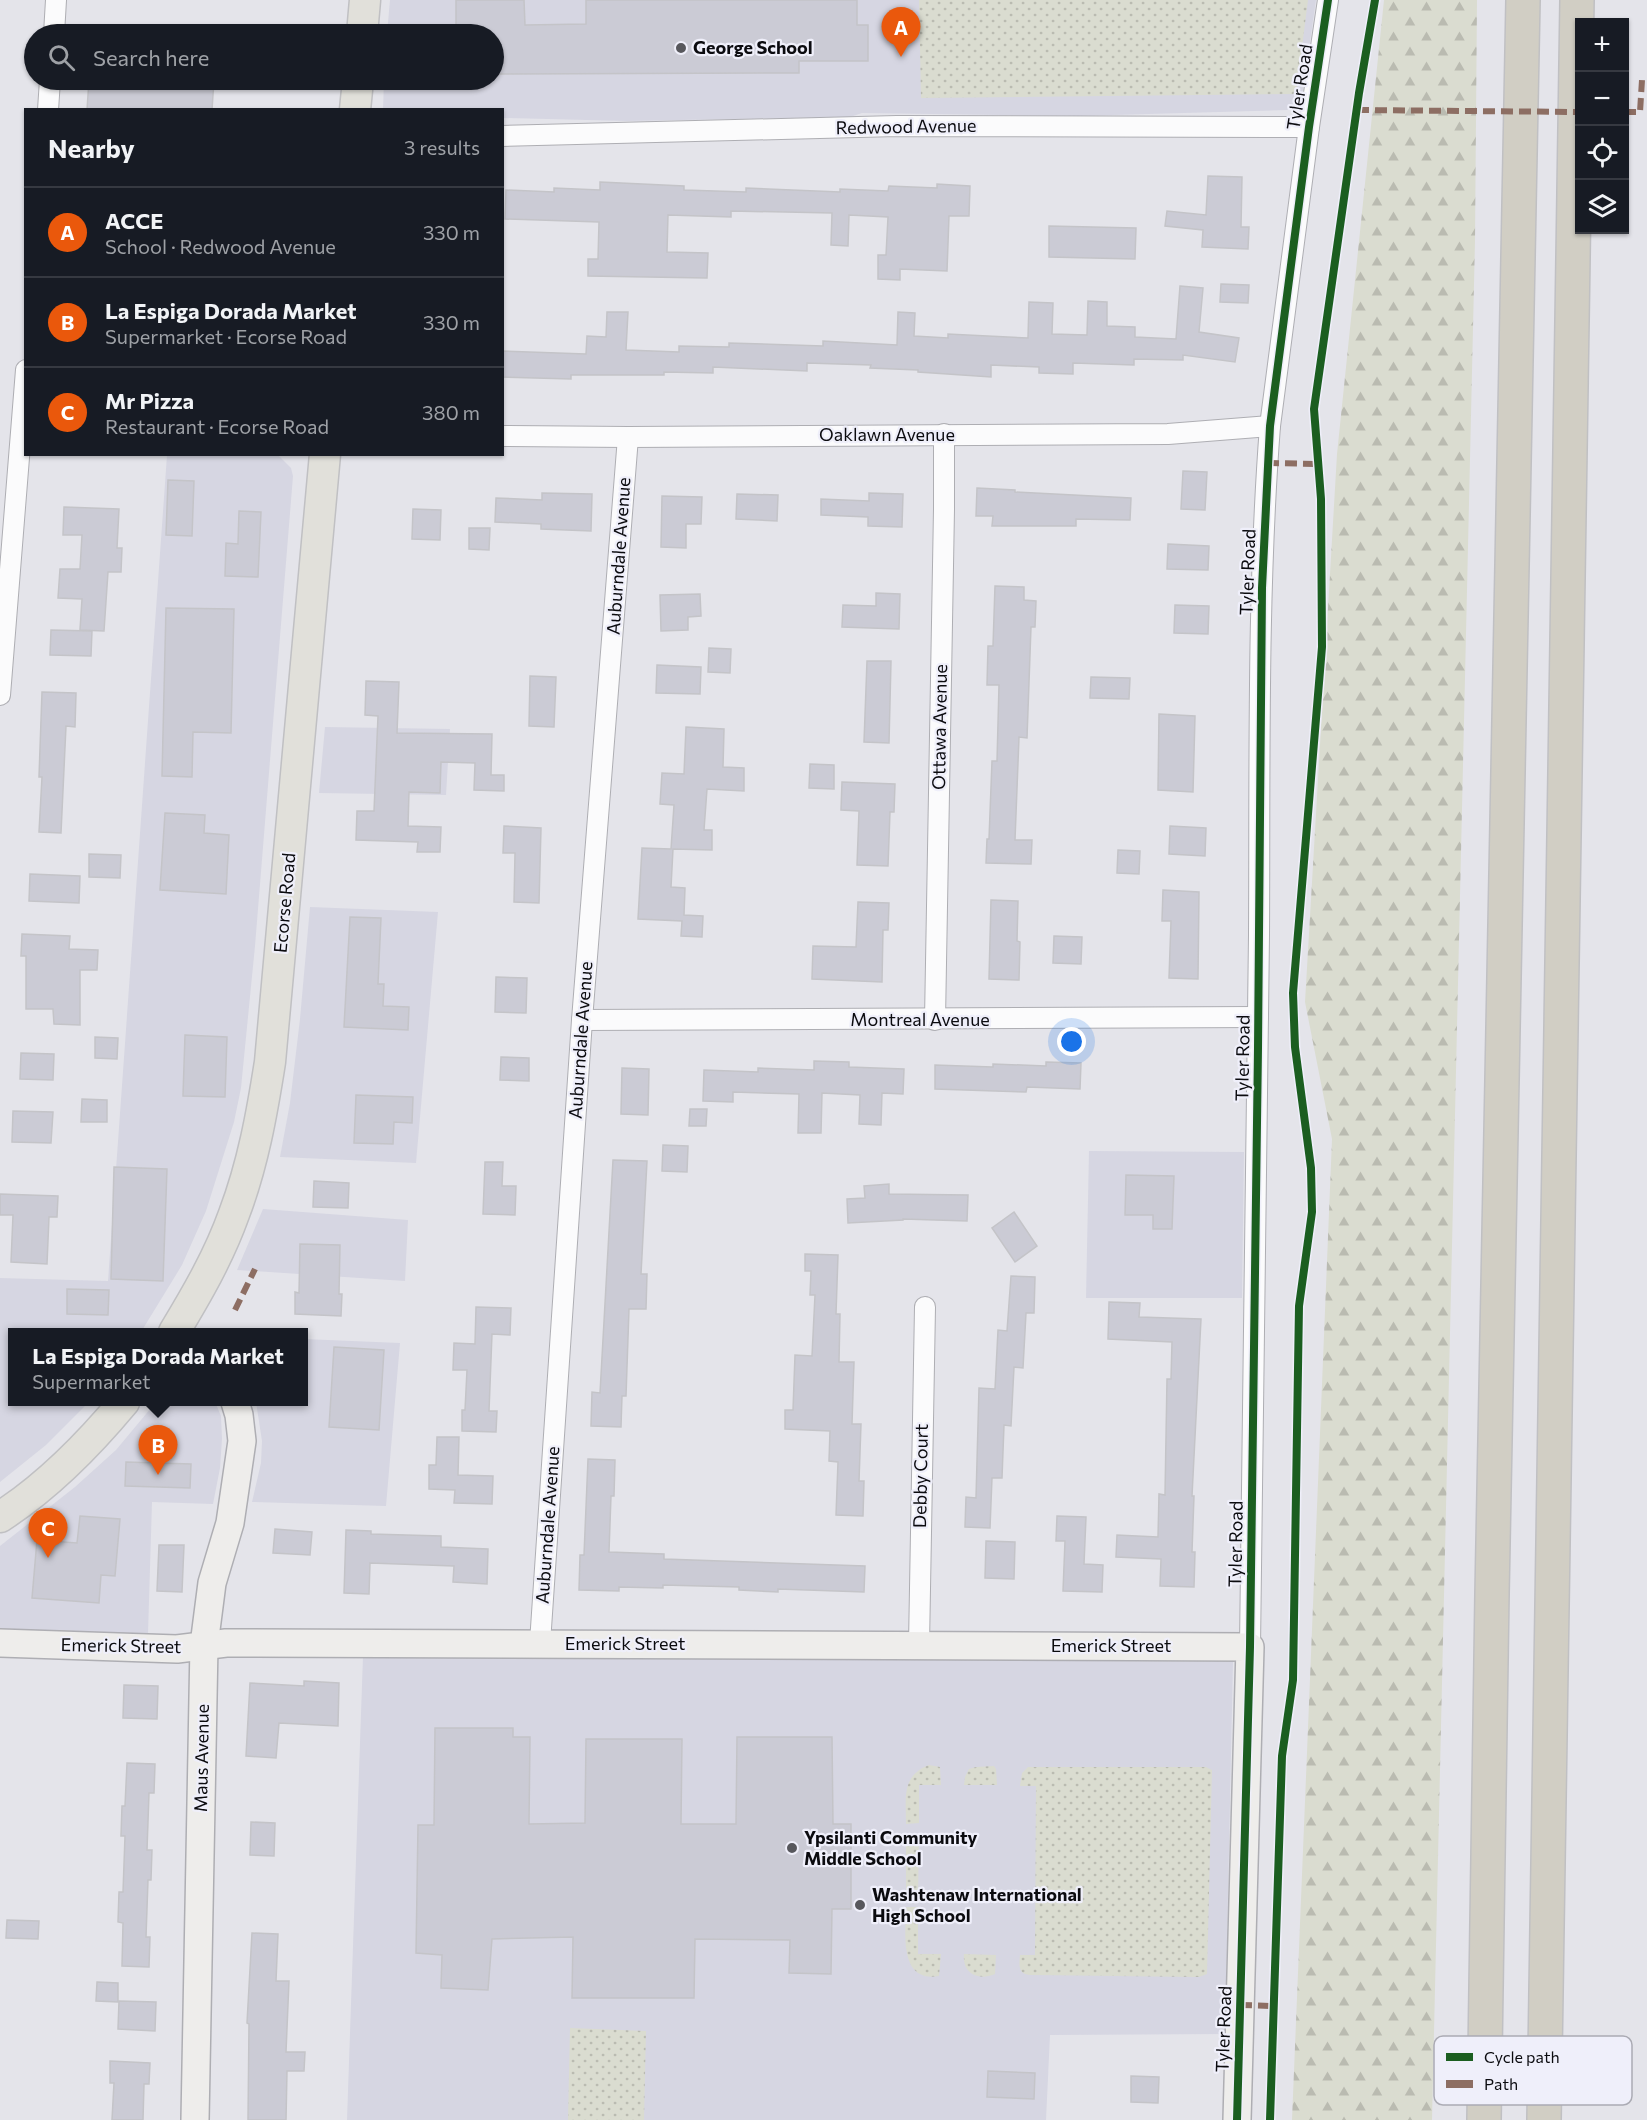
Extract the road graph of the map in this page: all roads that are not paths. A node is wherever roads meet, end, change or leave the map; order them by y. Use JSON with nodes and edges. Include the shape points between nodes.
{"nodes":[{"id":1,"x":56,"y":0,"type":"edge"},
{"id":2,"x":364,"y":0,"type":"edge"},
{"id":3,"x":1328,"y":0,"type":"edge"},
{"id":4,"x":1523,"y":0,"type":"edge"},
{"id":5,"x":1577,"y":0,"type":"edge"},
{"id":6,"x":55,"y":24,"type":"edge"},
{"id":7,"x":363,"y":24,"type":"edge"},
{"id":8,"x":49,"y":90,"type":"edge"},
{"id":9,"x":357,"y":90,"type":"edge"},
{"id":10,"x":48,"y":108,"type":"edge"},
{"id":11,"x":355,"y":108,"type":"edge"},
{"id":12,"x":1309,"y":126,"type":"junction"},
{"id":13,"x":504,"y":136,"type":"edge"},
{"id":14,"x":24,"y":383,"type":"edge"},
{"id":15,"x":1270,"y":426,"type":"junction"},
{"id":16,"x":944,"y":434,"type":"junction"},
{"id":17,"x":504,"y":436,"type":"edge"},
{"id":18,"x":628,"y":437,"type":"junction"},
{"id":19,"x":15,"y":440,"type":"edge"},
{"id":20,"x":325,"y":456,"type":"edge"},
{"id":21,"x":0,"y":696,"type":"edge"},
{"id":22,"x":1258,"y":1017,"type":"junction"},
{"id":23,"x":582,"y":1020,"type":"junction"},
{"id":24,"x":935,"y":1020,"type":"junction"},
{"id":25,"x":925,"y":1307,"type":"dead end"},
{"id":26,"x":176,"y":1328,"type":"edge"},
{"id":27,"x":120,"y":1406,"type":"edge"},
{"id":28,"x":236,"y":1406,"type":"edge"},
{"id":29,"x":0,"y":1517,"type":"edge"},
{"id":30,"x":0,"y":1643,"type":"edge"},
{"id":31,"x":540,"y":1644,"type":"junction"},
{"id":32,"x":204,"y":1645,"type":"junction"},
{"id":33,"x":919,"y":1645,"type":"junction"},
{"id":34,"x":1250,"y":1647,"type":"junction"},
{"id":35,"x":1485,"y":2036,"type":"edge"},
{"id":36,"x":1545,"y":2036,"type":"edge"},
{"id":37,"x":1484,"y":2105,"type":"edge"},
{"id":38,"x":1544,"y":2105,"type":"edge"},
{"id":39,"x":195,"y":2120,"type":"edge"},
{"id":40,"x":1237,"y":2120,"type":"edge"},
{"id":41,"x":1484,"y":2120,"type":"edge"},
{"id":42,"x":1544,"y":2120,"type":"edge"}],
"edges":[{"from":1,"to":6,"type":"street"},
{"from":2,"to":7,"type":"main road"},
{"from":3,"to":12,"type":"street","name":"Tyler Road"},
{"from":4,"to":35,"type":"highway"},
{"from":5,"to":36,"type":"highway"},
{"from":8,"to":10,"type":"street"},
{"from":9,"to":11,"type":"main road"},
{"from":12,"to":13,"type":"street","name":"Redwood Avenue","via":[[897,126]]},
{"from":12,"to":15,"type":"street","name":"Tyler Road"},
{"from":14,"to":19,"type":"street"},
{"from":15,"to":16,"type":"street","name":"Oaklawn Avenue","via":[[1168,434]]},
{"from":15,"to":22,"type":"street","name":"Tyler Road","via":[[1262,588]]},
{"from":16,"to":18,"type":"street","name":"Oaklawn Avenue"},
{"from":16,"to":24,"type":"street","name":"Ottawa Avenue"},
{"from":17,"to":18,"type":"street","name":"Oaklawn Avenue"},
{"from":18,"to":23,"type":"street","name":"Auburndale Avenue"},
{"from":19,"to":21,"type":"street"},
{"from":20,"to":26,"type":"main road","name":"Ecorse Road","via":[[270,1062],[261,1117],[229,1226],[207,1276]]},
{"from":22,"to":24,"type":"street","name":"Montreal Avenue"},
{"from":22,"to":34,"type":"street","name":"Tyler Road"},
{"from":23,"to":24,"type":"street","name":"Montreal Avenue"},
{"from":23,"to":31,"type":"street","name":"Auburndale Avenue"},
{"from":25,"to":33,"type":"street","name":"Debby Court"},
{"from":27,"to":29,"type":"main road","via":[[66,1463]]},
{"from":28,"to":32,"type":"street","name":"Maus Avenue","via":[[242,1441],[230,1523],[212,1583]]},
{"from":30,"to":32,"type":"street","name":"Emerick Street","via":[[177,1649]]},
{"from":31,"to":32,"type":"street","name":"Emerick Street"},
{"from":31,"to":33,"type":"street","name":"Emerick Street"},
{"from":32,"to":39,"type":"street","name":"Maus Avenue"},
{"from":33,"to":34,"type":"street","name":"Emerick Street"},
{"from":34,"to":40,"type":"street","name":"Tyler Road"},
{"from":37,"to":41,"type":"highway"},
{"from":38,"to":42,"type":"highway"}]}
